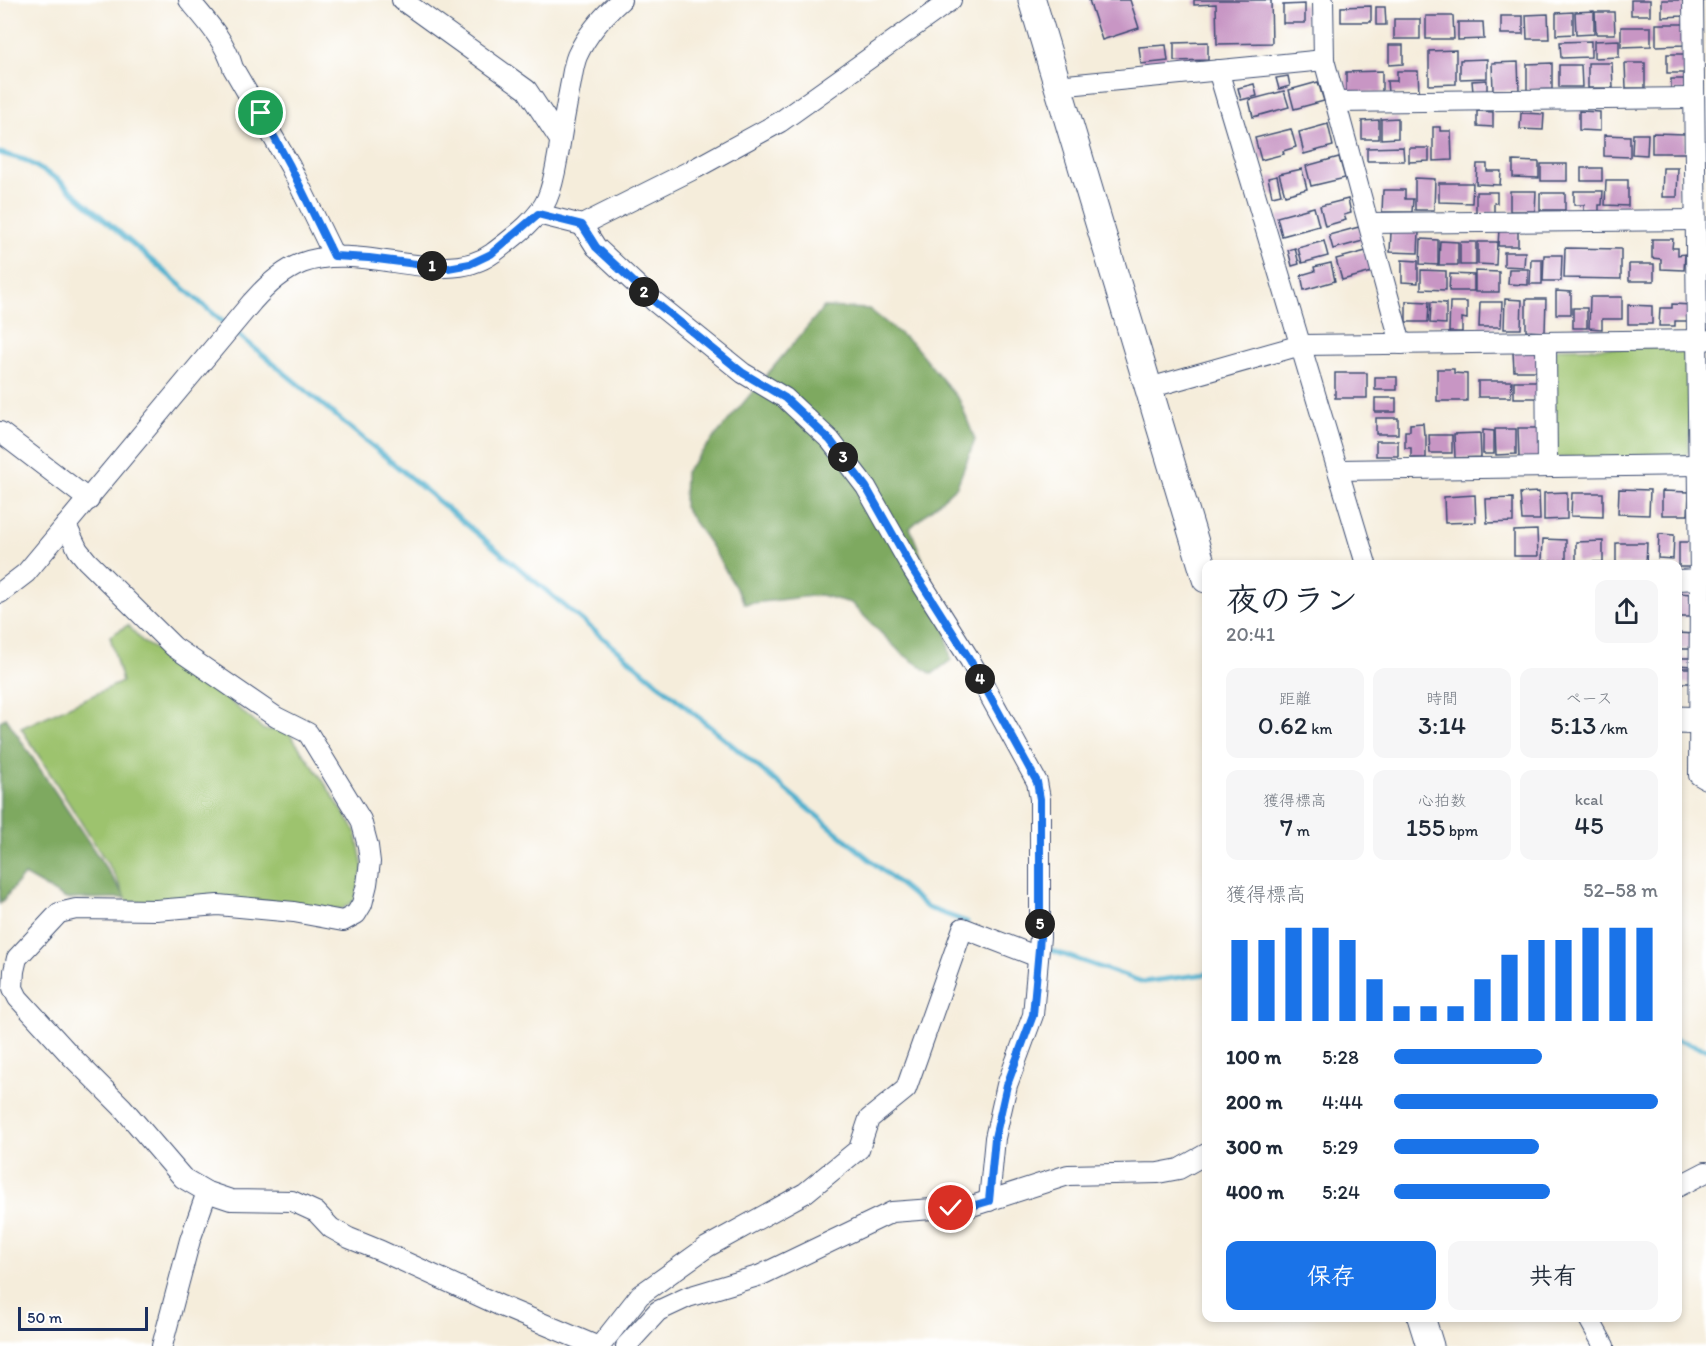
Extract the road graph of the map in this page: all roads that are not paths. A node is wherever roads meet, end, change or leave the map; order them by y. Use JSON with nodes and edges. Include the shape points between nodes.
{"nodes":[{"id":1,"x":189,"y":0,"type":"edge"},
{"id":2,"x":402,"y":0,"type":"edge"},
{"id":3,"x":621,"y":0,"type":"edge"},
{"id":4,"x":951,"y":0,"type":"edge"},
{"id":5,"x":1032,"y":0,"type":"edge"},
{"id":6,"x":1323,"y":0,"type":"edge"},
{"id":7,"x":1693,"y":0,"type":"edge"},
{"id":8,"x":1324,"y":60,"type":"junction"},
{"id":9,"x":1218,"y":70,"type":"junction"},
{"id":10,"x":1057,"y":86,"type":"junction"},
{"id":11,"x":1694,"y":98,"type":"junction"},
{"id":12,"x":1335,"y":102,"type":"junction"},
{"id":13,"x":560,"y":140,"type":"junction"},
{"id":14,"x":538,"y":214,"type":"junction"},
{"id":15,"x":1695,"y":220,"type":"junction"},
{"id":16,"x":1369,"y":223,"type":"junction"},
{"id":17,"x":582,"y":225,"type":"junction"},
{"id":18,"x":334,"y":256,"type":"junction"},
{"id":19,"x":1701,"y":340,"type":"edge"},
{"id":20,"x":1546,"y":342,"type":"junction"},
{"id":21,"x":1401,"y":344,"type":"junction"},
{"id":22,"x":1301,"y":345,"type":"junction"},
{"id":23,"x":1149,"y":388,"type":"junction"},
{"id":24,"x":0,"y":432,"type":"edge"},
{"id":25,"x":1698,"y":465,"type":"junction"},
{"id":26,"x":1547,"y":467,"type":"junction"},
{"id":27,"x":1338,"y":470,"type":"junction"},
{"id":28,"x":89,"y":500,"type":"junction"},
{"id":29,"x":66,"y":525,"type":"junction"},
{"id":30,"x":1365,"y":560,"type":"edge"},
{"id":31,"x":1202,"y":566,"type":"edge"},
{"id":32,"x":1700,"y":579,"type":"junction"},
{"id":33,"x":1682,"y":580,"type":"edge"},
{"id":34,"x":0,"y":593,"type":"edge"},
{"id":35,"x":1694,"y":721,"type":"edge"},
{"id":36,"x":1706,"y":779,"type":"edge"},
{"id":37,"x":1038,"y":957,"type":"junction"},
{"id":38,"x":1202,"y":1156,"type":"edge"},
{"id":39,"x":1706,"y":1172,"type":"edge"},
{"id":40,"x":1682,"y":1184,"type":"edge"},
{"id":41,"x":207,"y":1192,"type":"junction"},
{"id":42,"x":989,"y":1201,"type":"junction"},
{"id":43,"x":1423,"y":1322,"type":"edge"},
{"id":44,"x":1591,"y":1322,"type":"edge"},
{"id":45,"x":162,"y":1346,"type":"edge"},
{"id":46,"x":598,"y":1346,"type":"edge"},
{"id":47,"x":626,"y":1346,"type":"edge"},
{"id":48,"x":1430,"y":1346,"type":"edge"},
{"id":49,"x":1604,"y":1346,"type":"edge"}],
"edges":[{"from":1,"to":18,"type":"street","via":[[230,55],[233,68],[290,166]]},
{"from":2,"to":13,"type":"street","via":[[527,90]]},
{"from":3,"to":13,"type":"street","via":[[603,16],[576,58]]},
{"from":4,"to":17,"type":"street","via":[[780,122]]},
{"from":5,"to":10,"type":"street"},
{"from":6,"to":8,"type":"street"},
{"from":7,"to":11,"type":"street"},
{"from":8,"to":9,"type":"street"},
{"from":8,"to":12,"type":"street"},
{"from":9,"to":10,"type":"street"},
{"from":9,"to":22,"type":"street"},
{"from":10,"to":23,"type":"street"},
{"from":11,"to":12,"type":"street"},
{"from":11,"to":15,"type":"street"},
{"from":12,"to":16,"type":"street"},
{"from":13,"to":14,"type":"street","via":[[547,200]]},
{"from":14,"to":17,"type":"street"},
{"from":14,"to":18,"type":"street","via":[[491,254],[470,264],[448,268]]},
{"from":15,"to":16,"type":"street"},
{"from":15,"to":19,"type":"street"},
{"from":16,"to":21,"type":"street"},
{"from":17,"to":37,"type":"street","via":[[596,247],[655,302],[743,373],[785,398],[830,440],[866,487],[970,660],[1037,782]]},
{"from":18,"to":28,"type":"street","via":[[303,263],[267,285]]},
{"from":19,"to":20,"type":"street"},
{"from":19,"to":25,"type":"street"},
{"from":20,"to":21,"type":"street"},
{"from":20,"to":26,"type":"street"},
{"from":21,"to":22,"type":"street"},
{"from":22,"to":23,"type":"street"},
{"from":22,"to":27,"type":"street"},
{"from":23,"to":31,"type":"street"},
{"from":24,"to":28,"type":"street"},
{"from":25,"to":26,"type":"street"},
{"from":25,"to":32,"type":"street"},
{"from":26,"to":27,"type":"street"},
{"from":27,"to":30,"type":"street"},
{"from":28,"to":29,"type":"street"},
{"from":29,"to":34,"type":"street","via":[[26,573]]},
{"from":29,"to":41,"type":"street","via":[[87,561],[174,647],[276,717],[308,733],[361,820],[369,846],[362,904],[356,914],[343,921],[218,904],[156,910],[76,909],[59,914],[17,958],[13,988],[18,998],[122,1107],[171,1167]]},
{"from":32,"to":33,"type":"street"},
{"from":32,"to":35,"type":"street"},
{"from":35,"to":36,"type":"street","via":[[1699,775]]},
{"from":37,"to":42,"type":"street","via":[[1033,1015],[1007,1085],[995,1138]]},
{"from":37,"to":46,"type":"street","via":[[963,928],[906,1089],[869,1119],[859,1149],[805,1193],[706,1247],[640,1295]]},
{"from":38,"to":42,"type":"street","via":[[1179,1169],[1158,1173],[1068,1175]]},
{"from":39,"to":40,"type":"street"},
{"from":41,"to":45,"type":"street"},
{"from":41,"to":46,"type":"street","via":[[231,1200],[292,1201],[316,1212],[349,1239]]},
{"from":42,"to":47,"type":"street","via":[[972,1206],[892,1212],[761,1275],[688,1297],[658,1311]]},
{"from":43,"to":48,"type":"street"},
{"from":44,"to":49,"type":"street"}]}
